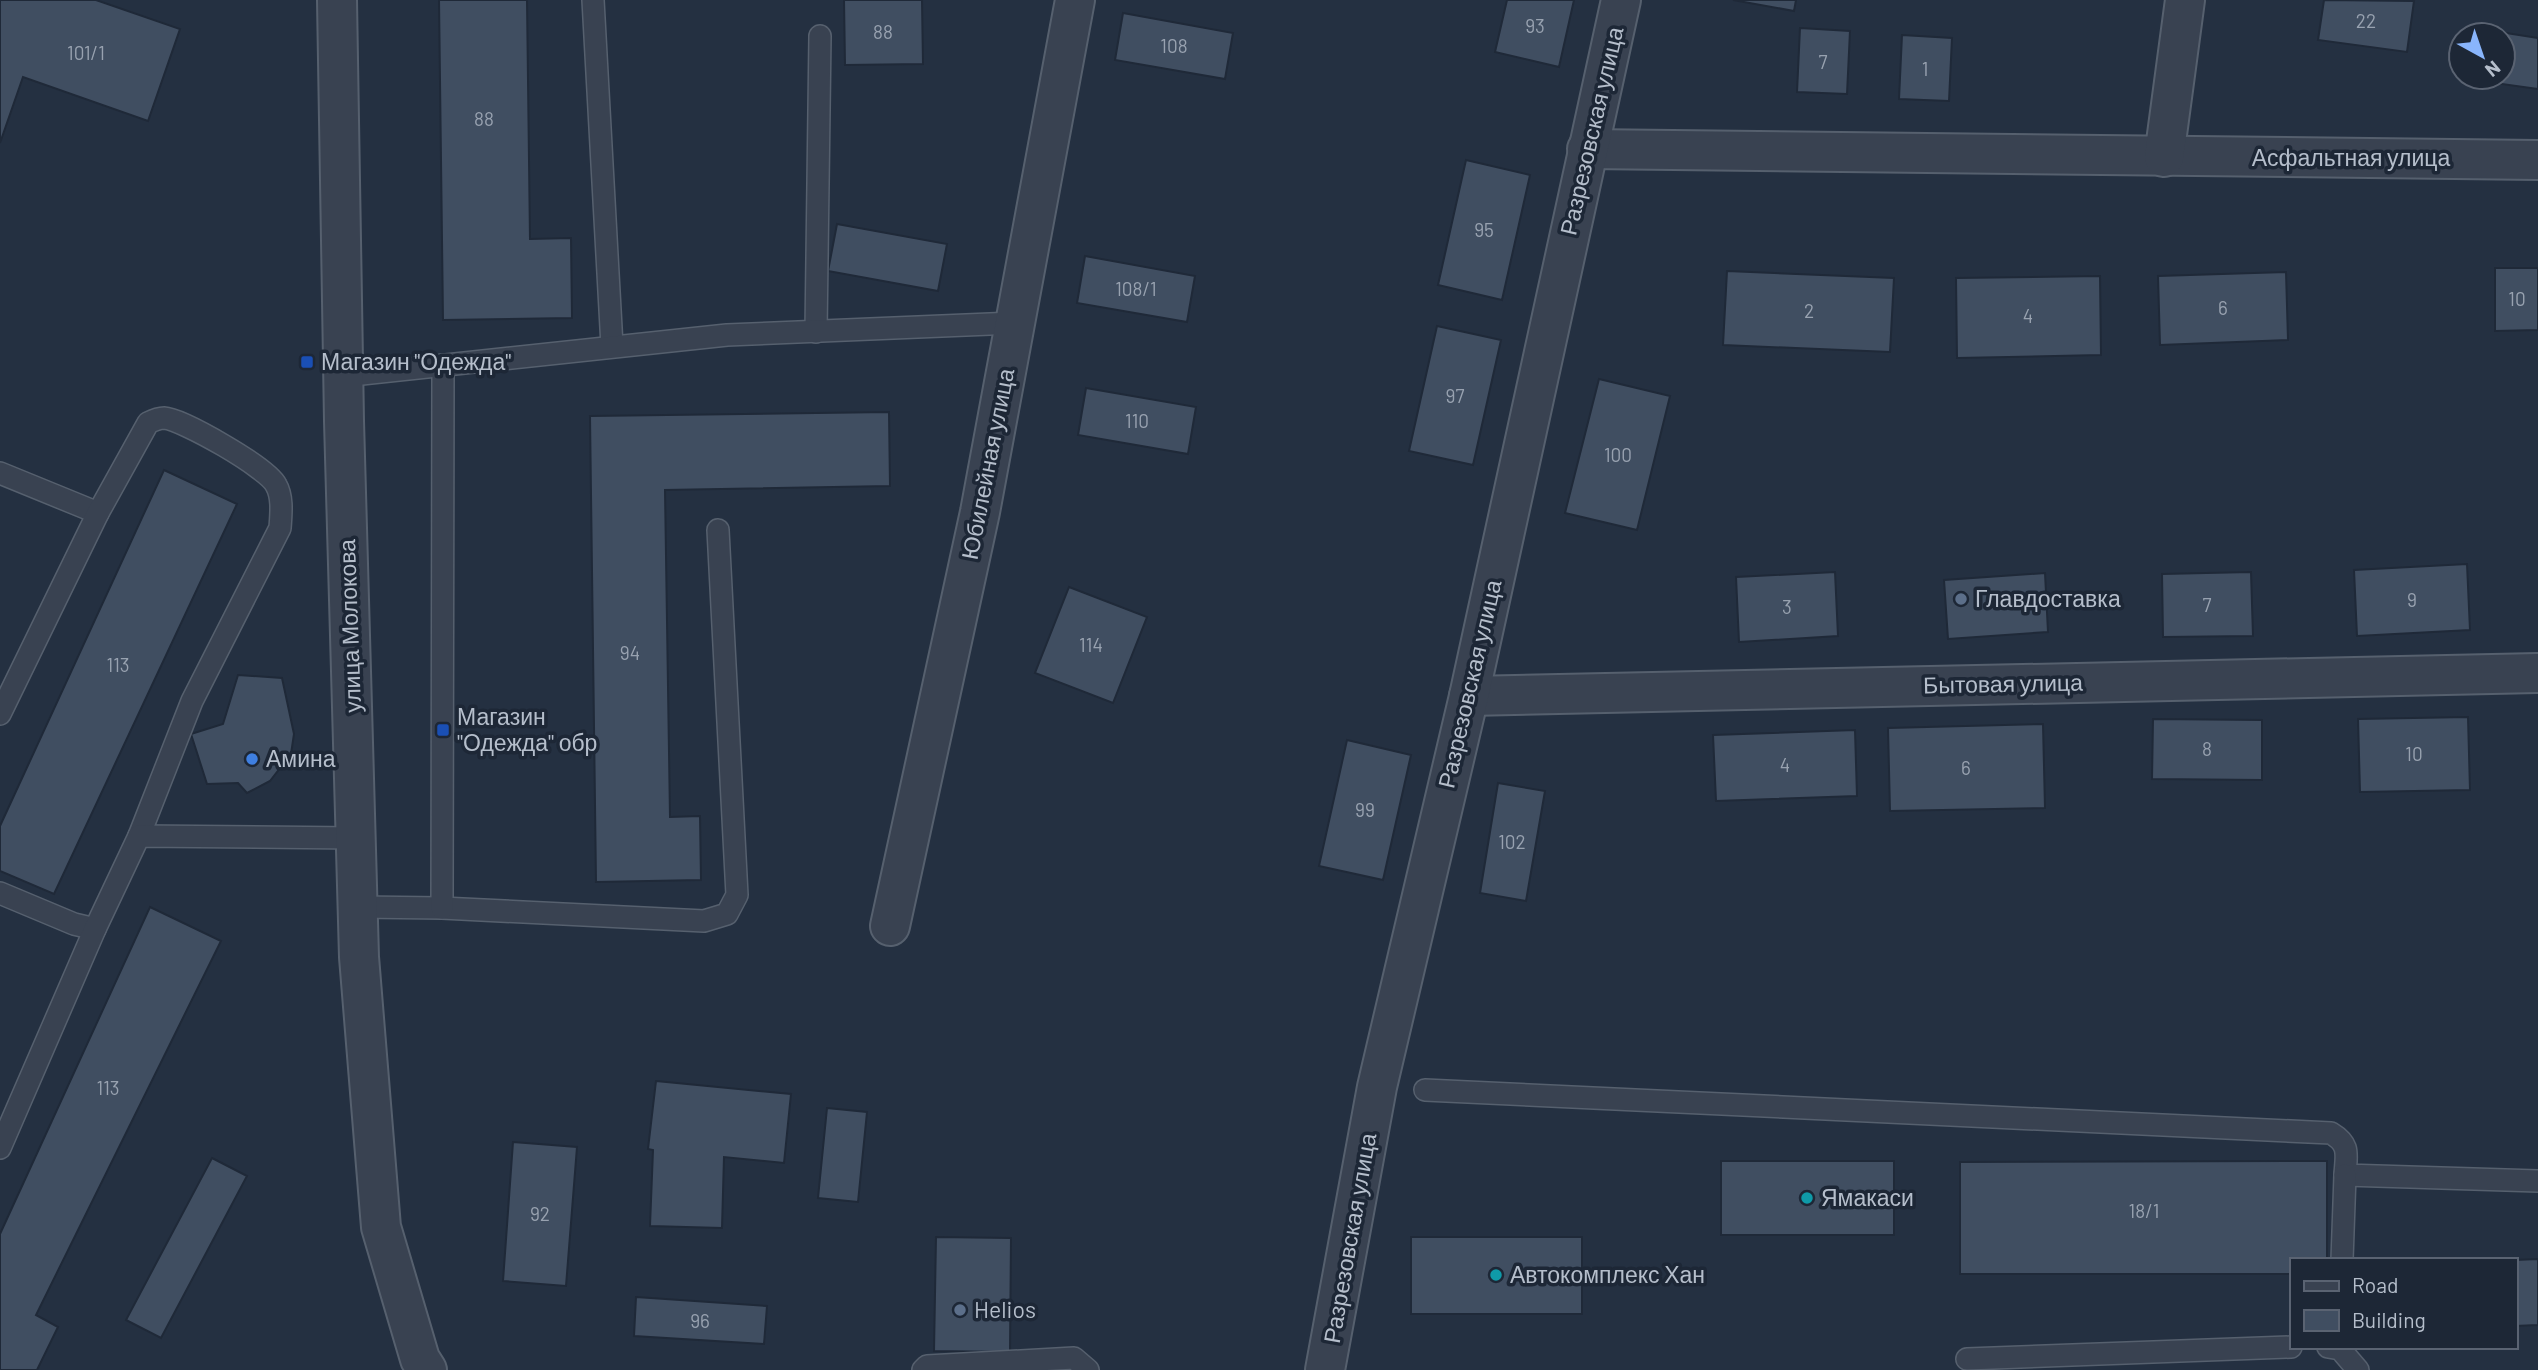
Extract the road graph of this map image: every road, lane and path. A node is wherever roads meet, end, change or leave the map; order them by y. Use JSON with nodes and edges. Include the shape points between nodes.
{"nodes":[{"id":1,"x":337,"y":0,"type":"edge"},
{"id":2,"x":593,"y":0,"type":"edge"},
{"id":3,"x":1075,"y":0,"type":"edge"},
{"id":4,"x":1621,"y":0,"type":"edge"},
{"id":5,"x":2185,"y":0,"type":"edge"},
{"id":6,"x":820,"y":36,"type":"dead end"},
{"id":7,"x":1587,"y":149,"type":"junction"},
{"id":8,"x":2164,"y":157,"type":"junction"},
{"id":9,"x":2538,"y":160,"type":"edge"},
{"id":10,"x":1014,"y":323,"type":"junction"},
{"id":11,"x":816,"y":331,"type":"junction"},
{"id":12,"x":612,"y":346,"type":"junction"},
{"id":13,"x":443,"y":365,"type":"junction"},
{"id":14,"x":343,"y":376,"type":"junction"},
{"id":15,"x":0,"y":473,"type":"edge"},
{"id":16,"x":98,"y":513,"type":"junction"},
{"id":17,"x":718,"y":530,"type":"dead end"},
{"id":18,"x":2538,"y":673,"type":"edge"},
{"id":19,"x":1469,"y":696,"type":"junction"},
{"id":20,"x":0,"y":714,"type":"edge"},
{"id":21,"x":139,"y":836,"type":"junction"},
{"id":22,"x":356,"y":838,"type":"junction"},
{"id":23,"x":0,"y":893,"type":"edge"},
{"id":24,"x":358,"y":907,"type":"junction"},
{"id":25,"x":442,"y":908,"type":"junction"},
{"id":26,"x":890,"y":926,"type":"dead end"},
{"id":27,"x":95,"y":929,"type":"junction"},
{"id":28,"x":1425,"y":1090,"type":"dead end"},
{"id":29,"x":0,"y":1148,"type":"edge"},
{"id":30,"x":2345,"y":1175,"type":"junction"},
{"id":31,"x":2538,"y":1181,"type":"edge"},
{"id":32,"x":2343,"y":1258,"type":"edge"},
{"id":33,"x":2290,"y":1347,"type":"edge"},
{"id":34,"x":2337,"y":1349,"type":"edge"},
{"id":35,"x":1967,"y":1359,"type":"dead end"},
{"id":36,"x":427,"y":1370,"type":"edge"},
{"id":37,"x":923,"y":1370,"type":"edge"},
{"id":38,"x":1088,"y":1370,"type":"edge"},
{"id":39,"x":1325,"y":1370,"type":"edge"},
{"id":40,"x":2358,"y":1370,"type":"edge"}],
"edges":[{"from":1,"to":14,"type":"street","name":"улица Молокова"},
{"from":2,"to":12,"type":"lane"},
{"from":3,"to":10,"type":"street","name":"Юбилейная улица"},
{"from":4,"to":7,"type":"street","name":"Разрезовская улица"},
{"from":5,"to":8,"type":"street"},
{"from":6,"to":11,"type":"lane"},
{"from":7,"to":8,"type":"street","name":"Асфальтная улица"},
{"from":7,"to":19,"type":"street","name":"Разрезовская улица"},
{"from":8,"to":9,"type":"street","name":"Асфальтная улица"},
{"from":10,"to":11,"type":"lane"},
{"from":10,"to":26,"type":"street","name":"Юбилейная улица","via":[[981,512]]},
{"from":11,"to":12,"type":"lane"},
{"from":12,"to":13,"type":"lane"},
{"from":13,"to":14,"type":"lane"},
{"from":13,"to":25,"type":"lane"},
{"from":14,"to":22,"type":"street","name":"улица Молокова"},
{"from":15,"to":16,"type":"lane"},
{"from":16,"to":20,"type":"lane"},
{"from":16,"to":21,"type":"lane","via":[[148,423],[163,418],[183,424],[265,471],[277,485],[282,506],[280,528],[192,701]]},
{"from":17,"to":25,"type":"lane","via":[[737,895],[727,914],[704,921]]},
{"from":18,"to":19,"type":"street","name":"Бытовая улица"},
{"from":19,"to":39,"type":"street","name":"Разрезовская улица","via":[[1377,1087]]},
{"from":21,"to":22,"type":"lane"},
{"from":21,"to":27,"type":"lane"},
{"from":22,"to":24,"type":"street","name":"улица Молокова"},
{"from":23,"to":27,"type":"lane"},
{"from":24,"to":25,"type":"lane"},
{"from":24,"to":36,"type":"street","name":"улица Молокова","via":[[381,1227]]},
{"from":27,"to":29,"type":"lane"},
{"from":28,"to":30,"type":"lane","via":[[2331,1133],[2347,1149]]},
{"from":30,"to":31,"type":"lane"},
{"from":30,"to":32,"type":"lane"},
{"from":33,"to":35,"type":"lane"},
{"from":34,"to":40,"type":"lane"},
{"from":37,"to":38,"type":"lane","via":[[928,1366],[1074,1358]]}]}
